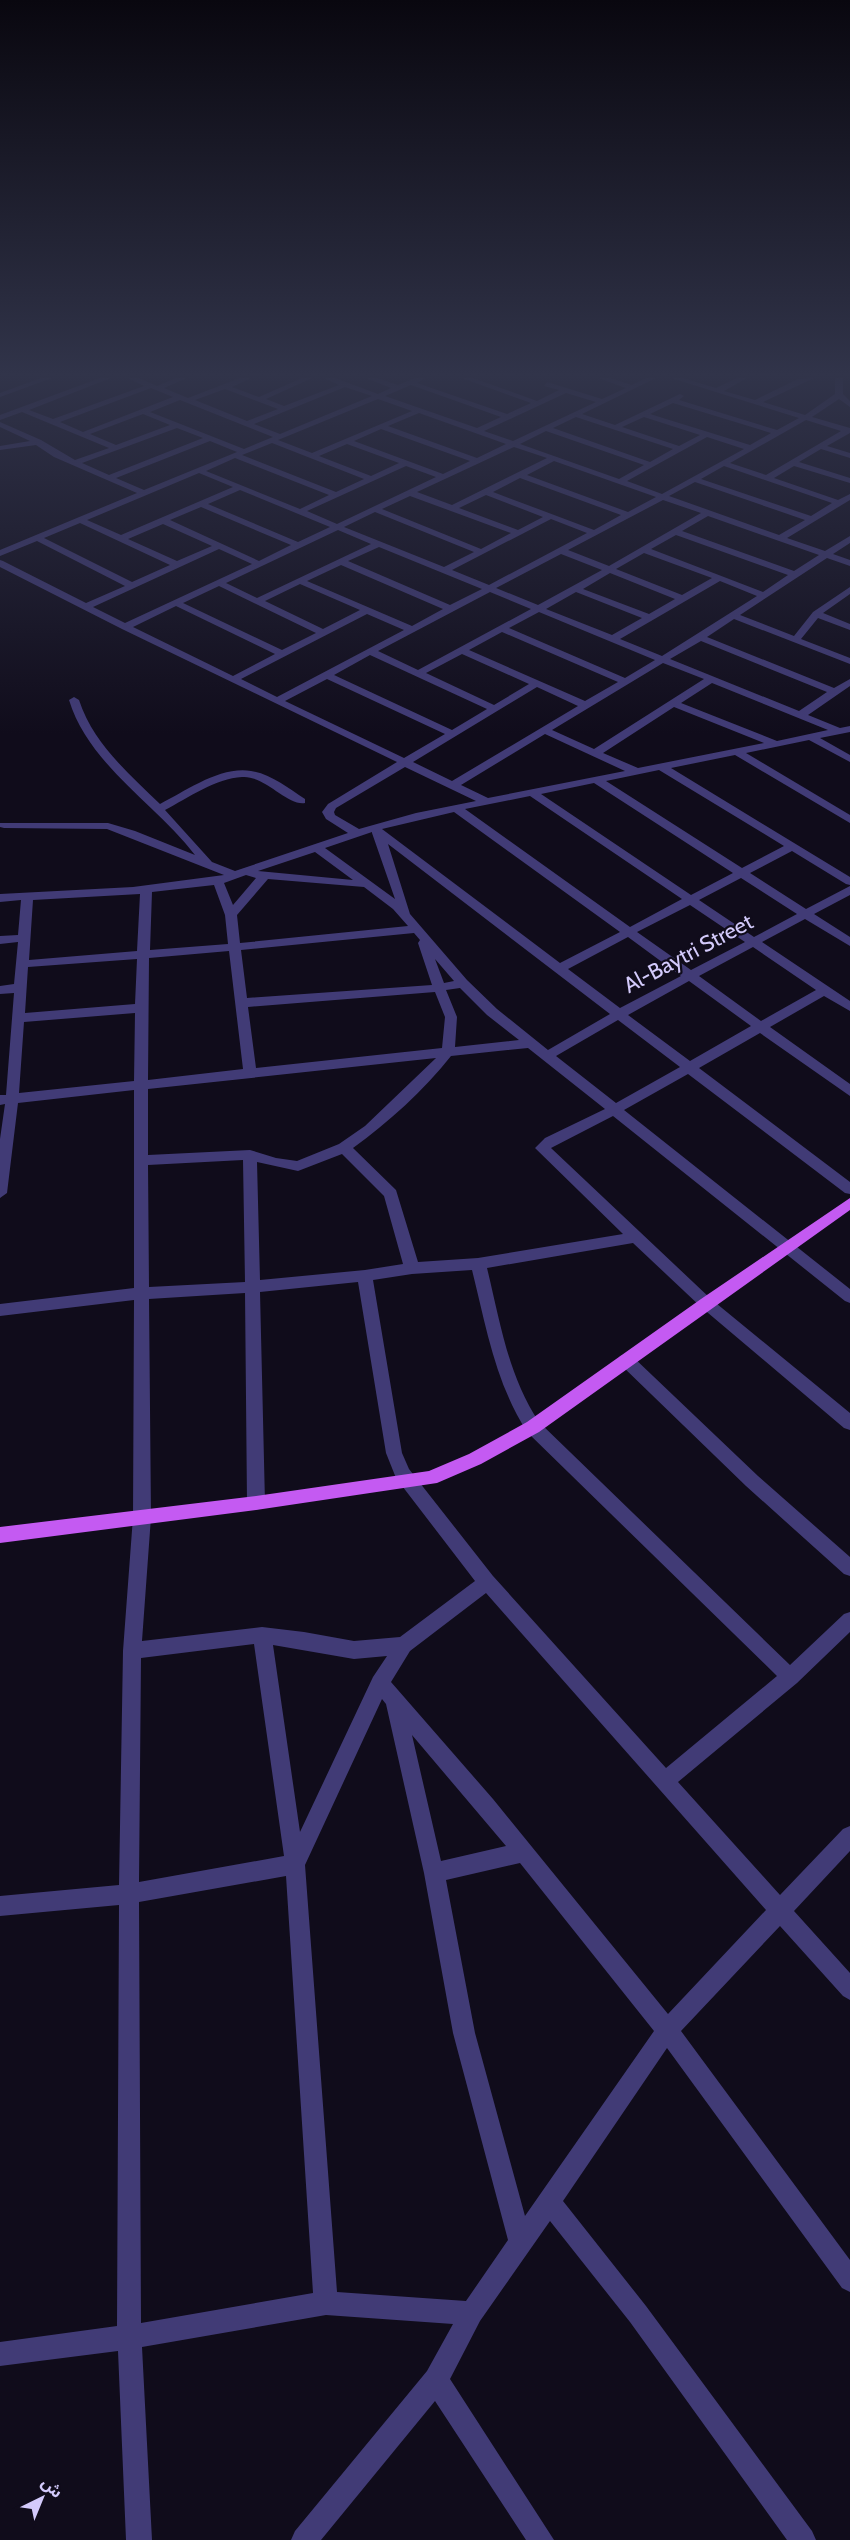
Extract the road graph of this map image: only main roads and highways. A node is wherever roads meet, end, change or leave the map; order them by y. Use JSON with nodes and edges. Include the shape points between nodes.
{"nodes":[{"id":1,"x":850,"y":1203,"type":"edge"},
{"id":2,"x":0,"y":1534,"type":"edge"}],
"edges":[{"from":1,"to":2,"type":"main road","via":[[533,1427],[431,1478]]}]}
